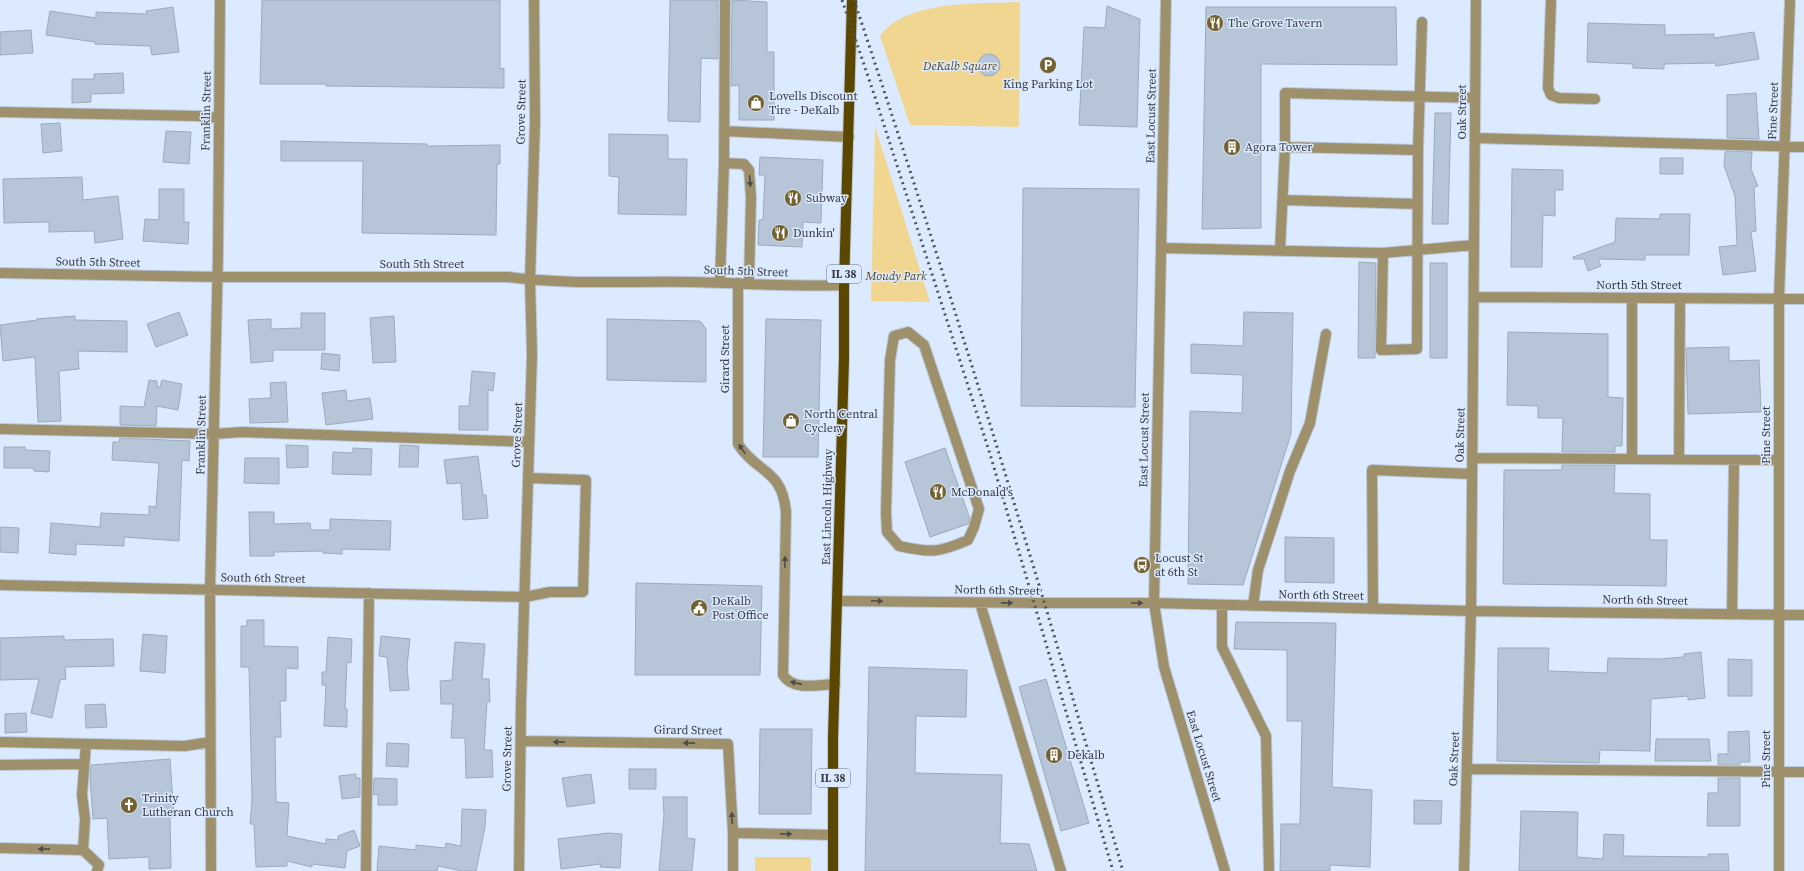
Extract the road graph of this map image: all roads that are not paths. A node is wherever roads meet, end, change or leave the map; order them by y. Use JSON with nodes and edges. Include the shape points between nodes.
{"nodes":[{"id":1,"x":220,"y":0,"type":"edge"},
{"id":2,"x":534,"y":0,"type":"edge"},
{"id":3,"x":725,"y":0,"type":"edge"},
{"id":4,"x":852,"y":0,"type":"edge"},
{"id":5,"x":1166,"y":0,"type":"edge"},
{"id":6,"x":1476,"y":0,"type":"edge"},
{"id":7,"x":1551,"y":0,"type":"edge"},
{"id":8,"x":1790,"y":0,"type":"edge"},
{"id":9,"x":1422,"y":22,"type":"dead end"},
{"id":10,"x":1420,"y":96,"type":"junction"},
{"id":11,"x":1475,"y":98,"type":"junction"},
{"id":12,"x":1595,"y":99,"type":"dead end"},
{"id":13,"x":0,"y":112,"type":"edge"},
{"id":14,"x":219,"y":118,"type":"junction"},
{"id":15,"x":724,"y":132,"type":"junction"},
{"id":16,"x":848,"y":137,"type":"junction"},
{"id":17,"x":1475,"y":138,"type":"junction"},
{"id":18,"x":1285,"y":147,"type":"junction"},
{"id":19,"x":1785,"y":147,"type":"junction"},
{"id":20,"x":1804,"y":147,"type":"edge"},
{"id":21,"x":1418,"y":150,"type":"junction"},
{"id":22,"x":724,"y":163,"type":"junction"},
{"id":23,"x":1283,"y":200,"type":"junction"},
{"id":24,"x":1418,"y":204,"type":"junction"},
{"id":25,"x":1474,"y":245,"type":"junction"},
{"id":26,"x":1162,"y":248,"type":"junction"},
{"id":27,"x":1280,"y":250,"type":"junction"},
{"id":28,"x":1419,"y":250,"type":"junction"},
{"id":29,"x":1384,"y":253,"type":"junction"},
{"id":30,"x":0,"y":273,"type":"edge"},
{"id":31,"x":217,"y":277,"type":"junction"},
{"id":32,"x":530,"y":280,"type":"junction"},
{"id":33,"x":720,"y":282,"type":"junction"},
{"id":34,"x":738,"y":283,"type":"junction"},
{"id":35,"x":749,"y":283,"type":"junction"},
{"id":36,"x":844,"y":285,"type":"junction"},
{"id":37,"x":1474,"y":298,"type":"junction"},
{"id":38,"x":1632,"y":298,"type":"junction"},
{"id":39,"x":1680,"y":298,"type":"junction"},
{"id":40,"x":1779,"y":299,"type":"junction"},
{"id":41,"x":1804,"y":299,"type":"edge"},
{"id":42,"x":1326,"y":334,"type":"dead end"},
{"id":43,"x":0,"y":429,"type":"edge"},
{"id":44,"x":214,"y":434,"type":"junction"},
{"id":45,"x":529,"y":442,"type":"junction"},
{"id":46,"x":1472,"y":458,"type":"junction"},
{"id":47,"x":1632,"y":459,"type":"junction"},
{"id":48,"x":1679,"y":459,"type":"junction"},
{"id":49,"x":1734,"y":460,"type":"junction"},
{"id":50,"x":1779,"y":460,"type":"junction"},
{"id":51,"x":1472,"y":474,"type":"junction"},
{"id":52,"x":528,"y":478,"type":"junction"},
{"id":53,"x":886,"y":513,"type":"joint"},
{"id":54,"x":0,"y":585,"type":"edge"},
{"id":55,"x":210,"y":590,"type":"junction"},
{"id":56,"x":369,"y":594,"type":"junction"},
{"id":57,"x":526,"y":597,"type":"junction"},
{"id":58,"x":838,"y":601,"type":"junction"},
{"id":59,"x":980,"y":603,"type":"junction"},
{"id":60,"x":1154,"y":603,"type":"junction"},
{"id":61,"x":1222,"y":605,"type":"junction"},
{"id":62,"x":1253,"y":606,"type":"junction"},
{"id":63,"x":1373,"y":609,"type":"junction"},
{"id":64,"x":1471,"y":611,"type":"junction"},
{"id":65,"x":1732,"y":614,"type":"junction"},
{"id":66,"x":1778,"y":615,"type":"junction"},
{"id":67,"x":1804,"y":615,"type":"edge"},
{"id":68,"x":835,"y":684,"type":"junction"},
{"id":69,"x":521,"y":741,"type":"junction"},
{"id":70,"x":0,"y":742,"type":"edge"},
{"id":71,"x":210,"y":742,"type":"junction"},
{"id":72,"x":86,"y":744,"type":"junction"},
{"id":73,"x":0,"y":764,"type":"edge"},
{"id":74,"x":83,"y":764,"type":"junction"},
{"id":75,"x":1467,"y":769,"type":"junction"},
{"id":76,"x":1779,"y":772,"type":"junction"},
{"id":77,"x":1804,"y":772,"type":"edge"},
{"id":78,"x":733,"y":833,"type":"junction"},
{"id":79,"x":833,"y":835,"type":"junction"},
{"id":80,"x":0,"y":848,"type":"edge"},
{"id":81,"x":83,"y":850,"type":"junction"},
{"id":82,"x":97,"y":871,"type":"edge"},
{"id":83,"x":211,"y":871,"type":"edge"},
{"id":84,"x":366,"y":871,"type":"edge"},
{"id":85,"x":519,"y":871,"type":"edge"},
{"id":86,"x":733,"y":871,"type":"edge"},
{"id":87,"x":834,"y":871,"type":"edge"},
{"id":88,"x":1061,"y":871,"type":"edge"},
{"id":89,"x":1225,"y":871,"type":"edge"},
{"id":90,"x":1269,"y":871,"type":"edge"},
{"id":91,"x":1464,"y":871,"type":"edge"},
{"id":92,"x":1779,"y":871,"type":"edge"}],
"edges":[{"from":1,"to":14,"type":"street","name":"Franklin Street"},
{"from":2,"to":32,"type":"street","name":"Grove Street","via":[[535,122]]},
{"from":3,"to":15,"type":"street"},
{"from":4,"to":16,"type":"main road","name":"East Lincoln Highway","number":"IL 38"},
{"from":5,"to":26,"type":"street","name":"East Locust Street"},
{"from":6,"to":11,"type":"street","name":"Oak Street"},
{"from":7,"to":12,"type":"street","via":[[1548,88],[1551,95],[1559,98]]},
{"from":8,"to":19,"type":"street","name":"Pine Street"},
{"from":9,"to":10,"type":"street"},
{"from":10,"to":11,"type":"street"},
{"from":10,"to":18,"type":"street","via":[[1285,93]]},
{"from":10,"to":21,"type":"street"},
{"from":11,"to":17,"type":"street","name":"Oak Street"},
{"from":13,"to":14,"type":"street"},
{"from":14,"to":31,"type":"street","name":"Franklin Street"},
{"from":15,"to":16,"type":"street"},
{"from":15,"to":22,"type":"street"},
{"from":16,"to":36,"type":"main road","name":"East Lincoln Highway","number":"IL 38"},
{"from":17,"to":19,"type":"street"},
{"from":17,"to":25,"type":"street","name":"Oak Street"},
{"from":18,"to":21,"type":"street"},
{"from":18,"to":23,"type":"street"},
{"from":19,"to":20,"type":"street"},
{"from":19,"to":40,"type":"street","name":"Pine Street"},
{"from":21,"to":24,"type":"street"},
{"from":22,"to":33,"type":"street"},
{"from":22,"to":35,"type":"street","one_way":true,"via":[[744,164],[748,170],[751,196]]},
{"from":23,"to":24,"type":"street"},
{"from":23,"to":27,"type":"street"},
{"from":24,"to":28,"type":"street"},
{"from":25,"to":28,"type":"street"},
{"from":25,"to":37,"type":"street","name":"Oak Street"},
{"from":26,"to":27,"type":"street"},
{"from":26,"to":60,"type":"street","name":"East Locust Street"},
{"from":27,"to":29,"type":"street"},
{"from":28,"to":29,"type":"street"},
{"from":28,"to":29,"type":"street","via":[[1417,349],[1381,350]]},
{"from":30,"to":31,"type":"street","name":"South 5th Street"},
{"from":31,"to":32,"type":"street","name":"South 5th Street","via":[[508,277]]},
{"from":31,"to":44,"type":"street","name":"Franklin Street"},
{"from":32,"to":33,"type":"street","name":"South 5th Street"},
{"from":32,"to":45,"type":"street","name":"Grove Street","via":[[532,354]]},
{"from":33,"to":34,"type":"street","name":"South 5th Street"},
{"from":34,"to":35,"type":"street","name":"South 5th Street"},
{"from":68,"to":34,"type":"street","name":"Girard Street","one_way":true,"via":[[798,685],[787,681],[783,674],[785,499],[772,476],[743,453],[738,444]]},
{"from":35,"to":36,"type":"street","name":"South 5th Street"},
{"from":36,"to":58,"type":"main road","name":"East Lincoln Highway","number":"IL 38"},
{"from":37,"to":38,"type":"street","name":"North 5th Street"},
{"from":37,"to":46,"type":"street","name":"Oak Street"},
{"from":38,"to":39,"type":"street","name":"North 5th Street"},
{"from":38,"to":47,"type":"street"},
{"from":39,"to":40,"type":"street","name":"North 5th Street"},
{"from":39,"to":48,"type":"street"},
{"from":40,"to":41,"type":"street","name":"North 5th Street"},
{"from":40,"to":50,"type":"street","name":"Pine Street"},
{"from":42,"to":62,"type":"street","via":[[1310,423],[1290,471],[1258,570]]},
{"from":43,"to":44,"type":"street"},
{"from":44,"to":45,"type":"street","via":[[242,432]]},
{"from":44,"to":55,"type":"street","name":"Franklin Street"},
{"from":45,"to":52,"type":"street","name":"Grove Street"},
{"from":46,"to":47,"type":"street"},
{"from":46,"to":51,"type":"street","name":"Oak Street"},
{"from":47,"to":48,"type":"street"},
{"from":48,"to":49,"type":"street"},
{"from":49,"to":50,"type":"street"},
{"from":49,"to":65,"type":"street"},
{"from":50,"to":66,"type":"street","name":"Pine Street"},
{"from":51,"to":63,"type":"street","via":[[1372,470]]},
{"from":51,"to":64,"type":"street","name":"Oak Street"},
{"from":52,"to":57,"type":"street","name":"Grove Street"},
{"from":52,"to":57,"type":"street","name":"South 6th Street","via":[[586,480],[583,592],[550,592]]},
{"from":53,"to":53,"type":"street","via":[[887,532],[899,546],[926,551],[946,550],[968,540],[979,509],[924,345],[908,332],[894,336],[890,360]]},
{"from":54,"to":55,"type":"street","name":"South 6th Street"},
{"from":55,"to":56,"type":"street","name":"South 6th Street"},
{"from":55,"to":71,"type":"street","name":"Franklin Street"},
{"from":56,"to":57,"type":"street","name":"South 6th Street"},
{"from":56,"to":84,"type":"street"},
{"from":57,"to":69,"type":"street","name":"Grove Street"},
{"from":58,"to":59,"type":"street","name":"North 6th Street","one_way":true},
{"from":58,"to":68,"type":"main road","name":"East Lincoln Highway","number":"IL 38"},
{"from":59,"to":60,"type":"street","name":"North 6th Street","one_way":true},
{"from":59,"to":88,"type":"street"},
{"from":60,"to":61,"type":"street","name":"North 6th Street"},
{"from":60,"to":89,"type":"street","name":"East Locust Street","via":[[1164,667]]},
{"from":61,"to":62,"type":"street","name":"North 6th Street"},
{"from":61,"to":90,"type":"street","via":[[1222,647],[1266,736]]},
{"from":62,"to":63,"type":"street","name":"North 6th Street"},
{"from":63,"to":64,"type":"street","name":"North 6th Street"},
{"from":64,"to":65,"type":"street","name":"North 6th Street"},
{"from":64,"to":75,"type":"street","name":"Oak Street"},
{"from":65,"to":66,"type":"street","name":"North 6th Street"},
{"from":66,"to":67,"type":"street","name":"North 6th Street"},
{"from":66,"to":76,"type":"street","name":"Pine Street"},
{"from":68,"to":79,"type":"main road","name":"East Lincoln Highway","number":"IL 38"},
{"from":78,"to":69,"type":"street","name":"Girard Street","one_way":true,"via":[[728,744]]},
{"from":69,"to":85,"type":"street","name":"Grove Street"},
{"from":70,"to":72,"type":"street"},
{"from":71,"to":72,"type":"street","via":[[185,746]]},
{"from":71,"to":83,"type":"street","name":"Franklin Street"},
{"from":72,"to":74,"type":"street"},
{"from":73,"to":74,"type":"street"},
{"from":74,"to":81,"type":"street"},
{"from":75,"to":76,"type":"street"},
{"from":75,"to":91,"type":"street","name":"Oak Street"},
{"from":76,"to":77,"type":"street"},
{"from":76,"to":92,"type":"street","name":"Pine Street"},
{"from":78,"to":79,"type":"street","one_way":true},
{"from":78,"to":86,"type":"street","name":"Girard Street"},
{"from":79,"to":87,"type":"main road","name":"East Lincoln Highway","number":"IL 38"},
{"from":81,"to":80,"type":"street","one_way":true},
{"from":81,"to":82,"type":"street","via":[[99,865]]}]}
